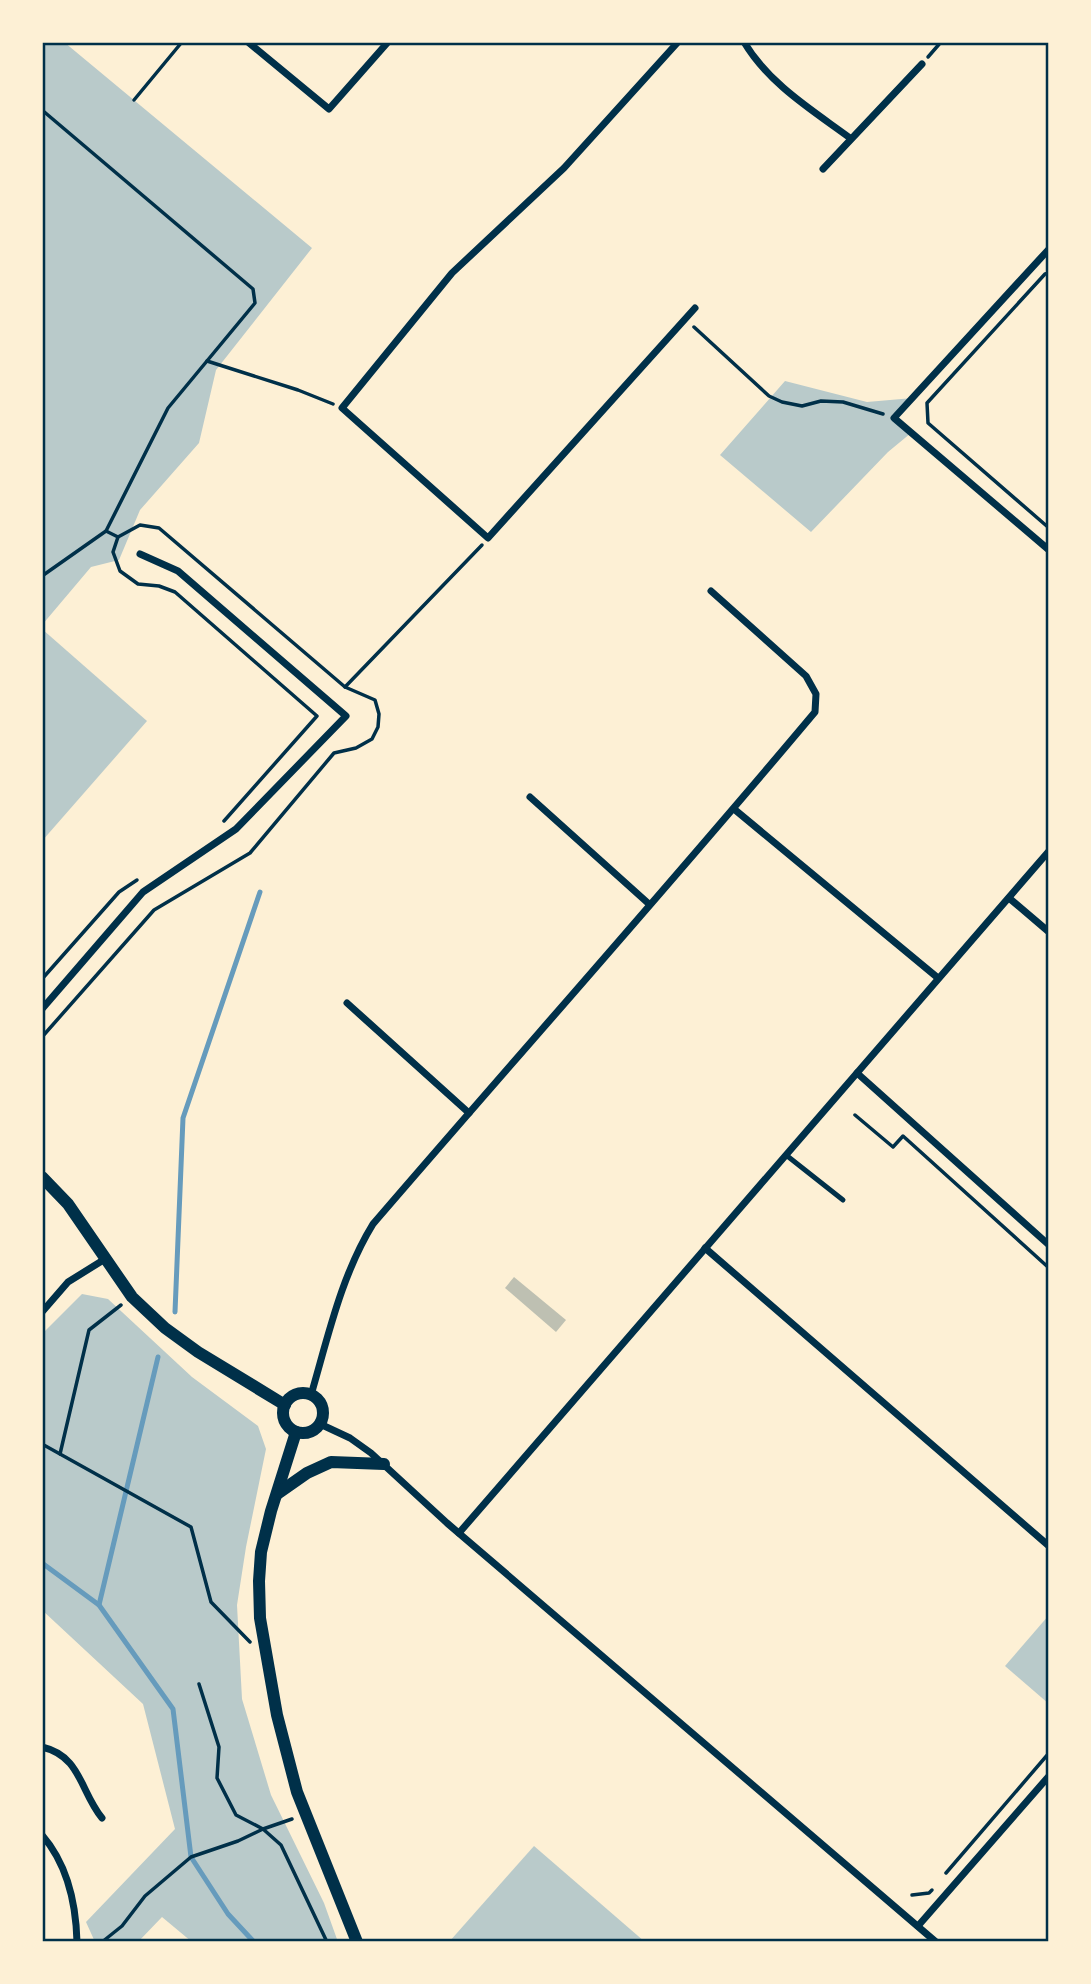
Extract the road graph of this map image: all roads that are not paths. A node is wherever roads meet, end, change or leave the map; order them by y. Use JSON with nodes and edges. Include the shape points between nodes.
{"nodes":[{"id":1,"x":248,"y":42,"type":"edge"},
{"id":2,"x":388,"y":42,"type":"edge"},
{"id":3,"x":678,"y":42,"type":"edge"},
{"id":4,"x":744,"y":42,"type":"edge"},
{"id":5,"x":922,"y":64,"type":"road end"},
{"id":6,"x":850,"y":138,"type":"junction"},
{"id":7,"x":822,"y":169,"type":"dead end"},
{"id":8,"x":1049,"y":249,"type":"edge"},
{"id":9,"x":695,"y":308,"type":"dead end"},
{"id":10,"x":1049,"y":550,"type":"edge"},
{"id":11,"x":140,"y":554,"type":"dead end"},
{"id":12,"x":711,"y":591,"type":"dead end"},
{"id":13,"x":530,"y":797,"type":"dead end"},
{"id":14,"x":734,"y":809,"type":"junction"},
{"id":15,"x":1049,"y":851,"type":"edge"},
{"id":16,"x":1009,"y":898,"type":"junction"},
{"id":17,"x":649,"y":904,"type":"junction"},
{"id":18,"x":1049,"y":932,"type":"edge"},
{"id":19,"x":938,"y":978,"type":"junction"},
{"id":20,"x":347,"y":1003,"type":"dead end"},
{"id":21,"x":42,"y":1009,"type":"edge"},
{"id":22,"x":857,"y":1073,"type":"junction"},
{"id":23,"x":469,"y":1113,"type":"junction"},
{"id":24,"x":786,"y":1155,"type":"junction"},
{"id":25,"x":42,"y":1177,"type":"edge"},
{"id":26,"x":843,"y":1200,"type":"dead end"},
{"id":27,"x":1049,"y":1245,"type":"edge"},
{"id":28,"x":705,"y":1248,"type":"junction"},
{"id":29,"x":105,"y":1259,"type":"junction"},
{"id":30,"x":42,"y":1312,"type":"edge"},
{"id":31,"x":311,"y":1395,"type":"junction"},
{"id":32,"x":285,"y":1405,"type":"junction"},
{"id":33,"x":320,"y":1424,"type":"junction"},
{"id":34,"x":296,"y":1432,"type":"junction"},
{"id":35,"x":384,"y":1464,"type":"junction"},
{"id":36,"x":277,"y":1494,"type":"junction"},
{"id":37,"x":459,"y":1533,"type":"junction"},
{"id":38,"x":1049,"y":1546,"type":"edge"},
{"id":39,"x":42,"y":1747,"type":"edge"},
{"id":40,"x":1049,"y":1776,"type":"edge"},
{"id":41,"x":102,"y":1818,"type":"dead end"},
{"id":42,"x":42,"y":1835,"type":"edge"},
{"id":43,"x":918,"y":1926,"type":"junction"},
{"id":44,"x":77,"y":1942,"type":"edge"},
{"id":45,"x":357,"y":1942,"type":"edge"},
{"id":46,"x":936,"y":1942,"type":"edge"}],
"edges":[{"from":1,"to":2,"type":"street","via":[[329,109]]},
{"from":3,"to":9,"type":"street","via":[[564,167],[452,273],[342,408],[488,538]]},
{"from":4,"to":6,"type":"street","via":[[764,71]]},
{"from":5,"to":6,"type":"street"},
{"from":6,"to":7,"type":"street"},
{"from":8,"to":10,"type":"street","via":[[894,418]]},
{"from":11,"to":21,"type":"street","via":[[178,570],[346,716],[236,829],[143,892]]},
{"from":12,"to":14,"type":"street","via":[[806,676],[816,694],[815,712]]},
{"from":13,"to":17,"type":"street"},
{"from":14,"to":17,"type":"street"},
{"from":14,"to":19,"type":"street"},
{"from":15,"to":16,"type":"street"},
{"from":16,"to":18,"type":"street"},
{"from":16,"to":19,"type":"street"},
{"from":17,"to":23,"type":"street"},
{"from":19,"to":22,"type":"street"},
{"from":20,"to":23,"type":"street"},
{"from":22,"to":24,"type":"street"},
{"from":22,"to":27,"type":"street"},
{"from":23,"to":31,"type":"street","via":[[373,1224],[357,1250]]},
{"from":24,"to":26,"type":"lane"},
{"from":24,"to":28,"type":"street"},
{"from":25,"to":29,"type":"street","via":[[68,1204]]},
{"from":28,"to":37,"type":"street"},
{"from":28,"to":38,"type":"street"},
{"from":29,"to":30,"type":"street","via":[[68,1282]]},
{"from":29,"to":32,"type":"street","via":[[132,1297],[165,1328]]},
{"from":31,"to":32,"type":"street","via":[[293,1396]]},
{"from":31,"to":33,"type":"street","via":[[321,1404]]},
{"from":32,"to":34,"type":"street","via":[[285,1421]]},
{"from":33,"to":34,"type":"street","via":[[306,1433]]},
{"from":33,"to":35,"type":"street","via":[[356,1442]]},
{"from":34,"to":36,"type":"street"},
{"from":35,"to":36,"type":"street","via":[[331,1462]]},
{"from":35,"to":37,"type":"street"},
{"from":36,"to":45,"type":"street","via":[[259,1573],[266,1658],[287,1760]]},
{"from":37,"to":43,"type":"street"},
{"from":39,"to":41,"type":"street","via":[[74,1765],[89,1802]]},
{"from":40,"to":43,"type":"street"},
{"from":42,"to":44,"type":"street","via":[[66,1872]]},
{"from":43,"to":46,"type":"street"}]}
